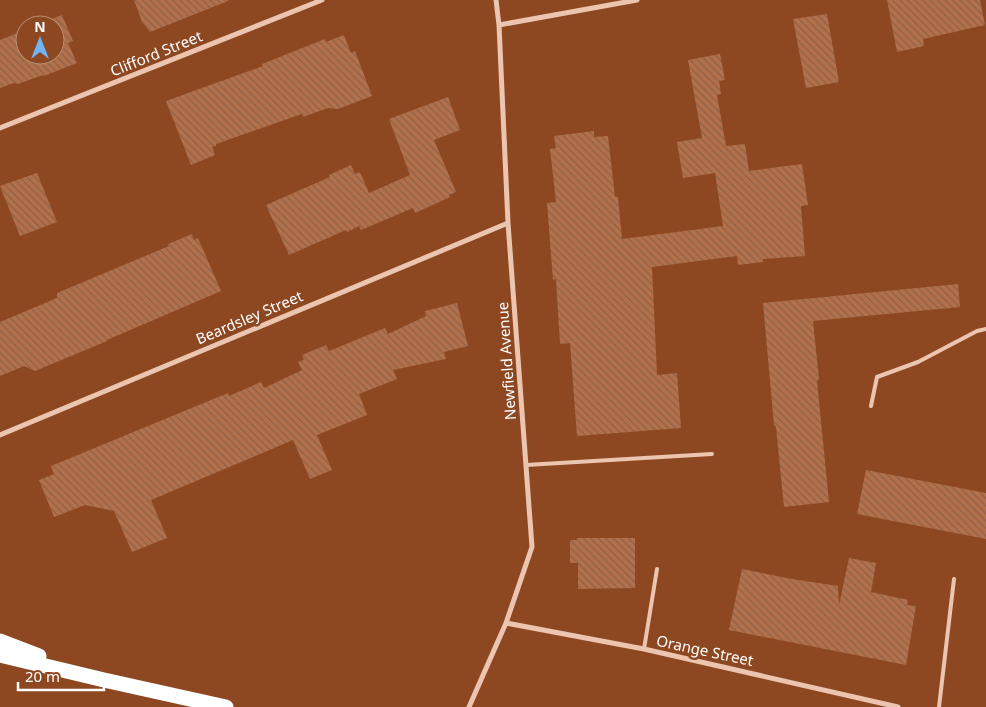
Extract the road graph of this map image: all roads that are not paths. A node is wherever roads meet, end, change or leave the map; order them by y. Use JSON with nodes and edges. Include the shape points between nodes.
{"nodes":[{"id":1,"x":322,"y":0,"type":"edge"},
{"id":2,"x":496,"y":0,"type":"edge"},
{"id":3,"x":637,"y":0,"type":"edge"},
{"id":4,"x":499,"y":25,"type":"junction"},
{"id":5,"x":0,"y":128,"type":"edge"},
{"id":6,"x":508,"y":223,"type":"junction"},
{"id":7,"x":986,"y":329,"type":"edge"},
{"id":8,"x":871,"y":406,"type":"dead end"},
{"id":9,"x":0,"y":435,"type":"edge"},
{"id":10,"x":712,"y":454,"type":"dead end"},
{"id":11,"x":526,"y":465,"type":"junction"},
{"id":12,"x":657,"y":568,"type":"dead end"},
{"id":13,"x":954,"y":579,"type":"dead end"},
{"id":14,"x":506,"y":623,"type":"junction"},
{"id":15,"x":0,"y":641,"type":"edge"},
{"id":16,"x":644,"y":650,"type":"junction"},
{"id":17,"x":0,"y":655,"type":"edge"},
{"id":18,"x":104,"y":680,"type":"junction"},
{"id":19,"x":226,"y":707,"type":"edge"},
{"id":20,"x":469,"y":707,"type":"edge"},
{"id":21,"x":898,"y":707,"type":"edge"},
{"id":22,"x":939,"y":707,"type":"edge"}],
"edges":[{"from":1,"to":5,"type":"street","name":"Clifford Street"},
{"from":2,"to":4,"type":"street","name":"Newfield Avenue"},
{"from":3,"to":4,"type":"street"},
{"from":4,"to":6,"type":"street","name":"Newfield Avenue"},
{"from":6,"to":9,"type":"street","name":"Beardsley Street"},
{"from":6,"to":11,"type":"street","name":"Newfield Avenue"},
{"from":7,"to":8,"type":"lane","via":[[918,362],[877,377]]},
{"from":10,"to":11,"type":"lane"},
{"from":11,"to":14,"type":"street","name":"Newfield Avenue","via":[[532,547]]},
{"from":12,"to":16,"type":"lane"},
{"from":13,"to":22,"type":"lane"},
{"from":14,"to":16,"type":"street","name":"Orange Street"},
{"from":14,"to":20,"type":"street","name":"Newfield Avenue"},
{"from":15,"to":18,"type":"highway"},
{"from":16,"to":21,"type":"street","name":"Orange Street"},
{"from":17,"to":18,"type":"highway"},
{"from":18,"to":19,"type":"highway"}]}
